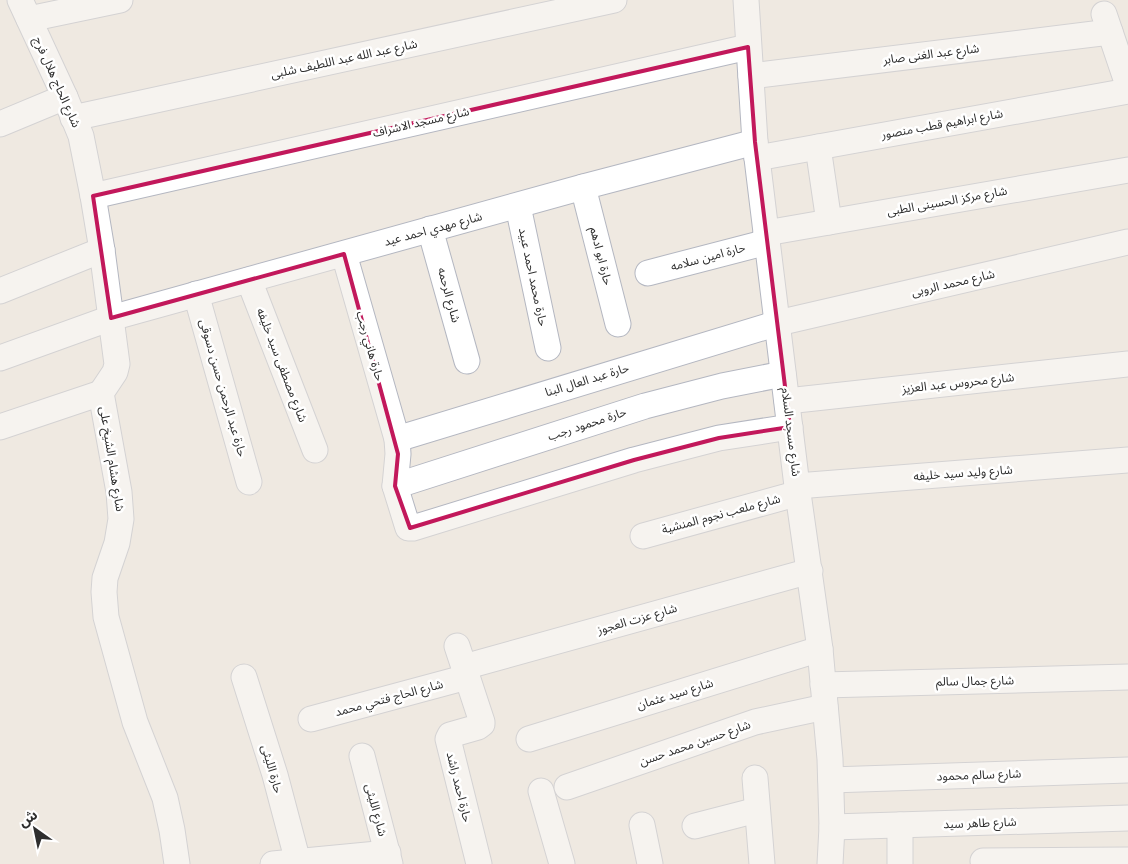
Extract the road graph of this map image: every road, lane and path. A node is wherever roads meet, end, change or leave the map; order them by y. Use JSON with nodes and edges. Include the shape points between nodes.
{"nodes":[{"id":1,"x":120,"y":0,"type":"edge"},
{"id":2,"x":614,"y":0,"type":"edge"},
{"id":3,"x":746,"y":0,"type":"edge"},
{"id":4,"x":25,"y":10,"type":"edge"},
{"id":5,"x":748,"y":48,"type":"junction"},
{"id":6,"x":751,"y":76,"type":"junction"},
{"id":7,"x":1128,"y":85,"type":"edge"},
{"id":8,"x":1128,"y":91,"type":"edge"},
{"id":9,"x":70,"y":107,"type":"junction"},
{"id":10,"x":0,"y":124,"type":"edge"},
{"id":11,"x":818,"y":147,"type":"junction"},
{"id":12,"x":756,"y":150,"type":"junction"},
{"id":13,"x":1128,"y":170,"type":"edge"},
{"id":14,"x":583,"y":187,"type":"junction"},
{"id":15,"x":94,"y":196,"type":"junction"},
{"id":16,"x":518,"y":206,"type":"junction"},
{"id":17,"x":829,"y":222,"type":"junction"},
{"id":18,"x":430,"y":230,"type":"junction"},
{"id":19,"x":767,"y":237,"type":"junction"},
{"id":20,"x":1128,"y":242,"type":"edge"},
{"id":21,"x":102,"y":250,"type":"junction"},
{"id":22,"x":344,"y":254,"type":"junction"},
{"id":23,"x":648,"y":273,"type":"dead end"},
{"id":24,"x":249,"y":280,"type":"junction"},
{"id":25,"x":0,"y":291,"type":"edge"},
{"id":26,"x":196,"y":294,"type":"junction"},
{"id":27,"x":111,"y":318,"type":"junction"},
{"id":28,"x":778,"y":323,"type":"junction"},
{"id":29,"x":618,"y":324,"type":"dead end"},
{"id":30,"x":548,"y":348,"type":"dead end"},
{"id":31,"x":0,"y":358,"type":"edge"},
{"id":32,"x":467,"y":362,"type":"dead end"},
{"id":33,"x":1128,"y":364,"type":"edge"},
{"id":34,"x":783,"y":374,"type":"junction"},
{"id":35,"x":101,"y":393,"type":"junction"},
{"id":36,"x":787,"y":401,"type":"junction"},
{"id":37,"x":0,"y":427,"type":"edge"},
{"id":38,"x":790,"y":427,"type":"junction"},
{"id":39,"x":396,"y":439,"type":"junction"},
{"id":40,"x":315,"y":450,"type":"dead end"},
{"id":41,"x":1128,"y":460,"type":"edge"},
{"id":42,"x":249,"y":482,"type":"dead end"},
{"id":43,"x":395,"y":486,"type":"junction"},
{"id":44,"x":798,"y":490,"type":"junction"},
{"id":45,"x":644,"y":536,"type":"dead end"},
{"id":46,"x":810,"y":571,"type":"junction"},
{"id":47,"x":820,"y":649,"type":"junction"},
{"id":48,"x":463,"y":663,"type":"junction"},
{"id":49,"x":244,"y":677,"type":"dead end"},
{"id":50,"x":1128,"y":677,"type":"edge"},
{"id":51,"x":824,"y":696,"type":"junction"},
{"id":52,"x":311,"y":719,"type":"dead end"},
{"id":53,"x":529,"y":739,"type":"dead end"},
{"id":54,"x":362,"y":756,"type":"dead end"},
{"id":55,"x":1128,"y":770,"type":"edge"},
{"id":56,"x":755,"y":778,"type":"dead end"},
{"id":57,"x":831,"y":780,"type":"junction"},
{"id":58,"x":567,"y":787,"type":"dead end"},
{"id":59,"x":541,"y":791,"type":"dead end"},
{"id":60,"x":757,"y":810,"type":"junction"},
{"id":61,"x":1128,"y":818,"type":"edge"},
{"id":62,"x":1038,"y":821,"type":"junction"},
{"id":63,"x":981,"y":823,"type":"junction"},
{"id":64,"x":642,"y":825,"type":"dead end"},
{"id":65,"x":900,"y":825,"type":"junction"},
{"id":66,"x":695,"y":826,"type":"dead end"},
{"id":67,"x":832,"y":827,"type":"junction"},
{"id":68,"x":389,"y":859,"type":"edge"},
{"id":69,"x":1128,"y":860,"type":"edge"},
{"id":70,"x":298,"y":862,"type":"junction"},
{"id":71,"x":1054,"y":862,"type":"edge"},
{"id":72,"x":983,"y":863,"type":"edge"},
{"id":73,"x":176,"y":864,"type":"edge"},
{"id":74,"x":273,"y":864,"type":"edge"},
{"id":75,"x":478,"y":864,"type":"edge"},
{"id":76,"x":562,"y":864,"type":"edge"},
{"id":77,"x":650,"y":864,"type":"edge"},
{"id":78,"x":762,"y":864,"type":"edge"},
{"id":79,"x":830,"y":864,"type":"edge"},
{"id":80,"x":900,"y":864,"type":"edge"}],
"edges":[{"from":1,"to":4,"type":"street"},
{"from":2,"to":9,"type":"street","name":"شارع عبد الله عبد اللطيف شلبى"},
{"from":3,"to":5,"type":"street","name":"شارع مسجد السلام"},
{"from":4,"to":9,"type":"street","name":"شارع الحاج هلال فرج"},
{"from":5,"to":6,"type":"street","name":"شارع مسجد السلام"},
{"from":5,"to":15,"type":"street","name":"شارع مسجد الاشراف"},
{"from":6,"to":7,"type":"street","name":"شارع عبد الغنى صابر","via":[[1107,23]]},
{"from":6,"to":12,"type":"street","name":"شارع مسجد السلام"},
{"from":8,"to":11,"type":"street","name":"شارع ابراهيم قطب منصور"},
{"from":9,"to":10,"type":"street","name":"شارع عبد الله عبد اللطيف شلبى"},
{"from":9,"to":15,"type":"street","name":"شارع الحاج هلال فرج","via":[[81,136]]},
{"from":11,"to":12,"type":"street","name":"شارع ابراهيم قطب منصور"},
{"from":11,"to":17,"type":"street"},
{"from":12,"to":14,"type":"street","name":"شارع مهدي احمد عيد"},
{"from":12,"to":19,"type":"street","name":"شارع مسجد السلام"},
{"from":13,"to":17,"type":"street","name":"شارع مركز الحسينى الطبى"},
{"from":14,"to":16,"type":"street","name":"شارع مهدي احمد عيد"},
{"from":14,"to":29,"type":"street","name":"حارة ابو ادهم"},
{"from":15,"to":21,"type":"street","name":"شارع هشام الشيخ على"},
{"from":16,"to":18,"type":"street","name":"شارع مهدي احمد عيد"},
{"from":16,"to":30,"type":"street","name":"حارة محمد احمد عبيد"},
{"from":17,"to":19,"type":"street","name":"شارع مركز الحسينى الطبى"},
{"from":18,"to":22,"type":"street","name":"شارع مهدي احمد عيد"},
{"from":18,"to":32,"type":"street","name":"شارع الرحمه"},
{"from":19,"to":23,"type":"street","name":"حارة امين سلامه"},
{"from":19,"to":28,"type":"street","name":"شارع مسجد السلام"},
{"from":20,"to":28,"type":"street","name":"شارع محمد الروبى"},
{"from":21,"to":25,"type":"street"},
{"from":21,"to":27,"type":"street","name":"شارع هشام الشيخ على"},
{"from":22,"to":24,"type":"street","name":"شارع مهدي احمد عيد"},
{"from":22,"to":39,"type":"street","name":"حارة هاني رجب"},
{"from":24,"to":26,"type":"street","name":"شارع مهدي احمد عيد"},
{"from":24,"to":40,"type":"street","name":"شارع مصطفى سيد خليفه"},
{"from":26,"to":27,"type":"street","name":"شارع مهدي احمد عيد"},
{"from":26,"to":42,"type":"street","name":"حارة عبد الرحمن حسن دسوقى"},
{"from":27,"to":31,"type":"street","name":"شارع مهدي احمد عيد"},
{"from":27,"to":35,"type":"street","name":"شارع هشام الشيخ على","via":[[117,368]]},
{"from":28,"to":34,"type":"street","name":"شارع مسجد السلام"},
{"from":28,"to":39,"type":"street","name":"حارة عبد العال البنا"},
{"from":33,"to":36,"type":"street","name":"شارع محروس عبد العزيز"},
{"from":34,"to":36,"type":"street","name":"شارع مسجد السلام"},
{"from":34,"to":43,"type":"street","name":"حارة محمود رجب","via":[[654,403]]},
{"from":35,"to":37,"type":"street"},
{"from":35,"to":73,"type":"street","name":"شارع هشام الشيخ على","via":[[121,519],[105,578],[106,617],[135,722],[165,798]]},
{"from":36,"to":38,"type":"street","name":"شارع مسجد السلام"},
{"from":38,"to":43,"type":"street","via":[[718,438],[644,457],[410,528],[406,526]]},
{"from":38,"to":44,"type":"street","name":"شارع مسجد السلام"},
{"from":39,"to":43,"type":"street","name":"حارة هاني رجب"},
{"from":41,"to":44,"type":"street","name":"شارع وليد سيد خليفه"},
{"from":44,"to":45,"type":"street","name":"شارع ملعب نجوم المنشية"},
{"from":44,"to":46,"type":"street","name":"شارع مسجد السلام"},
{"from":46,"to":47,"type":"street","name":"شارع مسجد السلام"},
{"from":46,"to":48,"type":"street","name":"شارع عزت العجوز"},
{"from":47,"to":51,"type":"street","name":"شارع مسجد السلام"},
{"from":47,"to":53,"type":"street","name":"شارع سيد عثمان"},
{"from":48,"to":52,"type":"street","name":"شارع الحاج فتحي محمد"},
{"from":48,"to":75,"type":"street","name":"حارة احمد راشد","via":[[482,724],[448,739]]},
{"from":49,"to":70,"type":"street","name":"حارة الليثى"},
{"from":50,"to":51,"type":"street","name":"شارع جمال سالم"},
{"from":51,"to":57,"type":"street","name":"شارع مسجد السلام"},
{"from":51,"to":58,"type":"street","name":"شارع حسين محمد حسن"},
{"from":54,"to":68,"type":"street","name":"شارع الليثى"},
{"from":55,"to":57,"type":"street","name":"شارع سالم محمود"},
{"from":56,"to":60,"type":"street"},
{"from":57,"to":67,"type":"street","name":"شارع مسجد السلام"},
{"from":59,"to":76,"type":"street"},
{"from":60,"to":66,"type":"street"},
{"from":60,"to":78,"type":"street"},
{"from":61,"to":62,"type":"street","name":"شارع طاهر سيد"},
{"from":62,"to":63,"type":"street","name":"شارع طاهر سيد"},
{"from":62,"to":71,"type":"street"},
{"from":63,"to":65,"type":"street","name":"شارع طاهر سيد"},
{"from":63,"to":72,"type":"street"},
{"from":64,"to":77,"type":"street"},
{"from":65,"to":67,"type":"street","name":"شارع طاهر سيد"},
{"from":65,"to":80,"type":"street"},
{"from":67,"to":79,"type":"street","name":"شارع مسجد السلام"},
{"from":68,"to":70,"type":"street"},
{"from":69,"to":71,"type":"street"},
{"from":70,"to":74,"type":"street"},
{"from":71,"to":72,"type":"street"}]}
